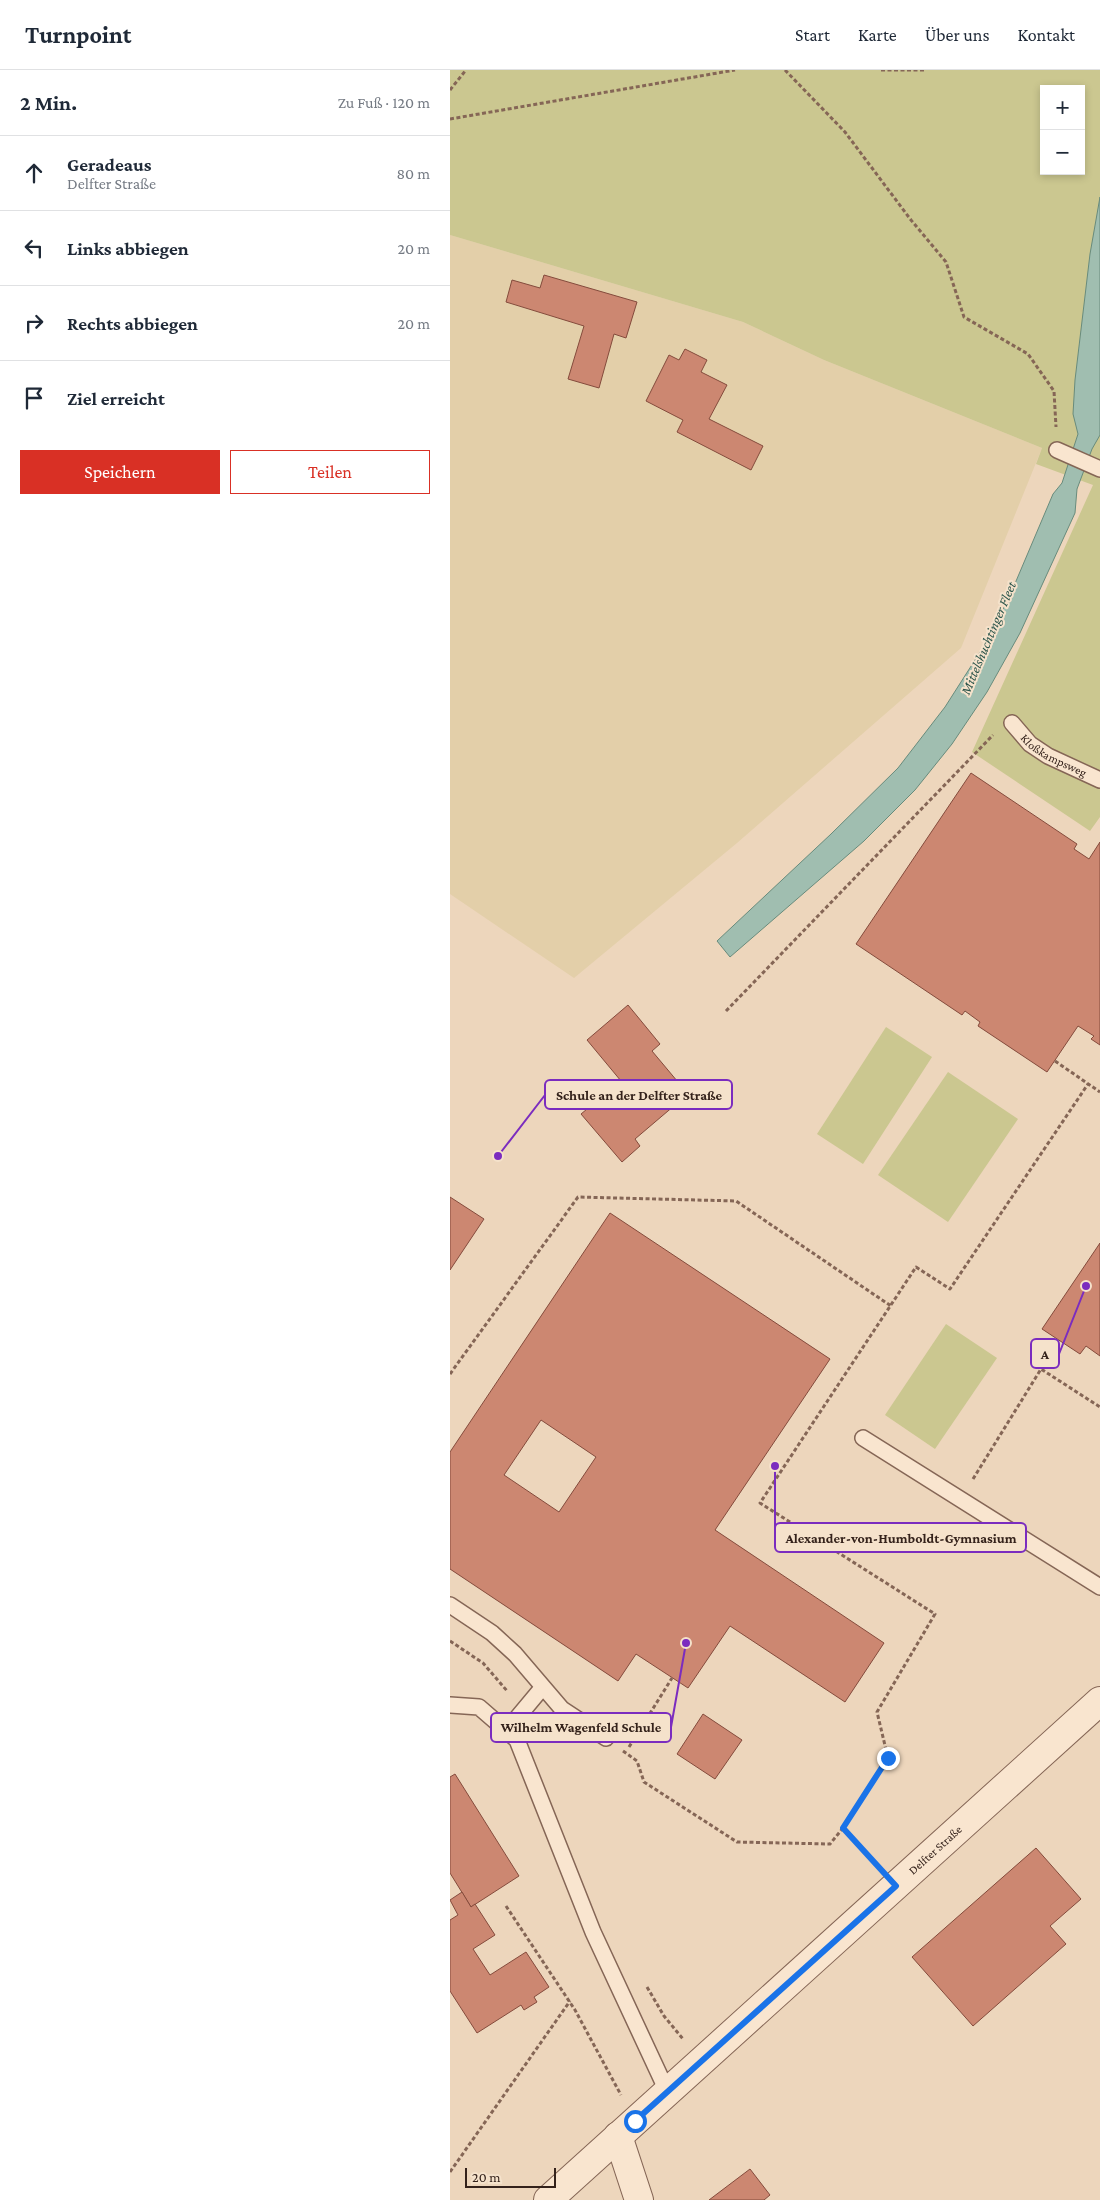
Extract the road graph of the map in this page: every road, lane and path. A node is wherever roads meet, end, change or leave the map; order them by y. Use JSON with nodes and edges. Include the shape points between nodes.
{"nodes":[{"id":1,"x":466,"y":70,"type":"edge"},
{"id":2,"x":735,"y":70,"type":"edge"},
{"id":3,"x":785,"y":70,"type":"edge"},
{"id":4,"x":881,"y":70,"type":"edge"},
{"id":5,"x":924,"y":70,"type":"edge"},
{"id":6,"x":450,"y":90,"type":"edge"},
{"id":7,"x":450,"y":119,"type":"edge"},
{"id":8,"x":1057,"y":450,"type":"joint"},
{"id":9,"x":1100,"y":469,"type":"edge"},
{"id":10,"x":1012,"y":723,"type":"joint"},
{"id":11,"x":1100,"y":780,"type":"edge"},
{"id":12,"x":726,"y":1011,"type":"dead end"},
{"id":13,"x":1054,"y":1061,"type":"dead end"},
{"id":14,"x":1088,"y":1084,"type":"junction"},
{"id":15,"x":1100,"y":1092,"type":"edge"},
{"id":16,"x":890,"y":1306,"type":"junction"},
{"id":17,"x":450,"y":1374,"type":"edge"},
{"id":18,"x":1100,"y":1406,"type":"edge"},
{"id":19,"x":863,"y":1438,"type":"dead end"},
{"id":20,"x":961,"y":1500,"type":"junction"},
{"id":21,"x":1100,"y":1587,"type":"edge"},
{"id":22,"x":450,"y":1605,"type":"edge"},
{"id":23,"x":672,"y":1678,"type":"dead end"},
{"id":24,"x":542,"y":1688,"type":"junction"},
{"id":25,"x":1100,"y":1701,"type":"edge"},
{"id":26,"x":450,"y":1705,"type":"edge"},
{"id":27,"x":506,"y":1730,"type":"junction"},
{"id":28,"x":606,"y":1738,"type":"joint"},
{"id":29,"x":625,"y":1752,"type":"junction"},
{"id":30,"x":843,"y":1828,"type":"junction"},
{"id":31,"x":896,"y":1886,"type":"junction"},
{"id":32,"x":506,"y":1906,"type":"dead end"},
{"id":33,"x":570,"y":2001,"type":"junction"},
{"id":34,"x":666,"y":2091,"type":"junction"},
{"id":35,"x":626,"y":2128,"type":"junction"},
{"id":36,"x":450,"y":2172,"type":"edge"},
{"id":37,"x":548,"y":2200,"type":"edge"},
{"id":38,"x":639,"y":2200,"type":"edge"}],
"edges":[{"from":1,"to":6,"type":"path"},
{"from":2,"to":7,"type":"path"},
{"from":3,"to":8,"type":"path","via":[[844,132],[946,262],[964,318],[1028,354],[1054,391]]},
{"from":4,"to":5,"type":"path"},
{"from":8,"to":9,"type":"lane"},
{"from":10,"to":11,"type":"lane","name":"Kloßkampsweg","via":[[1030,744],[1048,756]]},
{"from":10,"to":12,"type":"path","via":[[1000,728],[956,772]]},
{"from":13,"to":14,"type":"path"},
{"from":14,"to":15,"type":"path"},
{"from":14,"to":16,"type":"path","via":[[950,1289],[916,1267]]},
{"from":16,"to":17,"type":"path","via":[[736,1201],[578,1196]]},
{"from":16,"to":30,"type":"path","via":[[760,1502],[935,1614],[877,1712],[888,1758]]},
{"from":18,"to":20,"type":"path","via":[[1041,1369]]},
{"from":19,"to":20,"type":"lane"},
{"from":20,"to":21,"type":"lane"},
{"from":22,"to":24,"type":"lane","via":[[492,1633],[515,1654]]},
{"from":23,"to":29,"type":"path"},
{"from":24,"to":27,"type":"lane"},
{"from":24,"to":28,"type":"lane","via":[[562,1709]]},
{"from":25,"to":31,"type":"street","name":"Delfter Straße"},
{"from":26,"to":27,"type":"lane","via":[[479,1707]]},
{"from":27,"to":34,"type":"lane","via":[[517,1740],[593,1932]]},
{"from":28,"to":29,"type":"path"},
{"from":29,"to":30,"type":"path","via":[[637,1761],[644,1782],[737,1842],[830,1844]]},
{"from":30,"to":31,"type":"path"},
{"from":31,"to":34,"type":"street","name":"Delfter Straße"},
{"from":32,"to":33,"type":"path"},
{"from":33,"to":35,"type":"path"},
{"from":33,"to":36,"type":"path"},
{"from":34,"to":35,"type":"street","name":"Delfter Straße"},
{"from":35,"to":37,"type":"street","name":"Delfter Straße"},
{"from":35,"to":38,"type":"street"}]}
